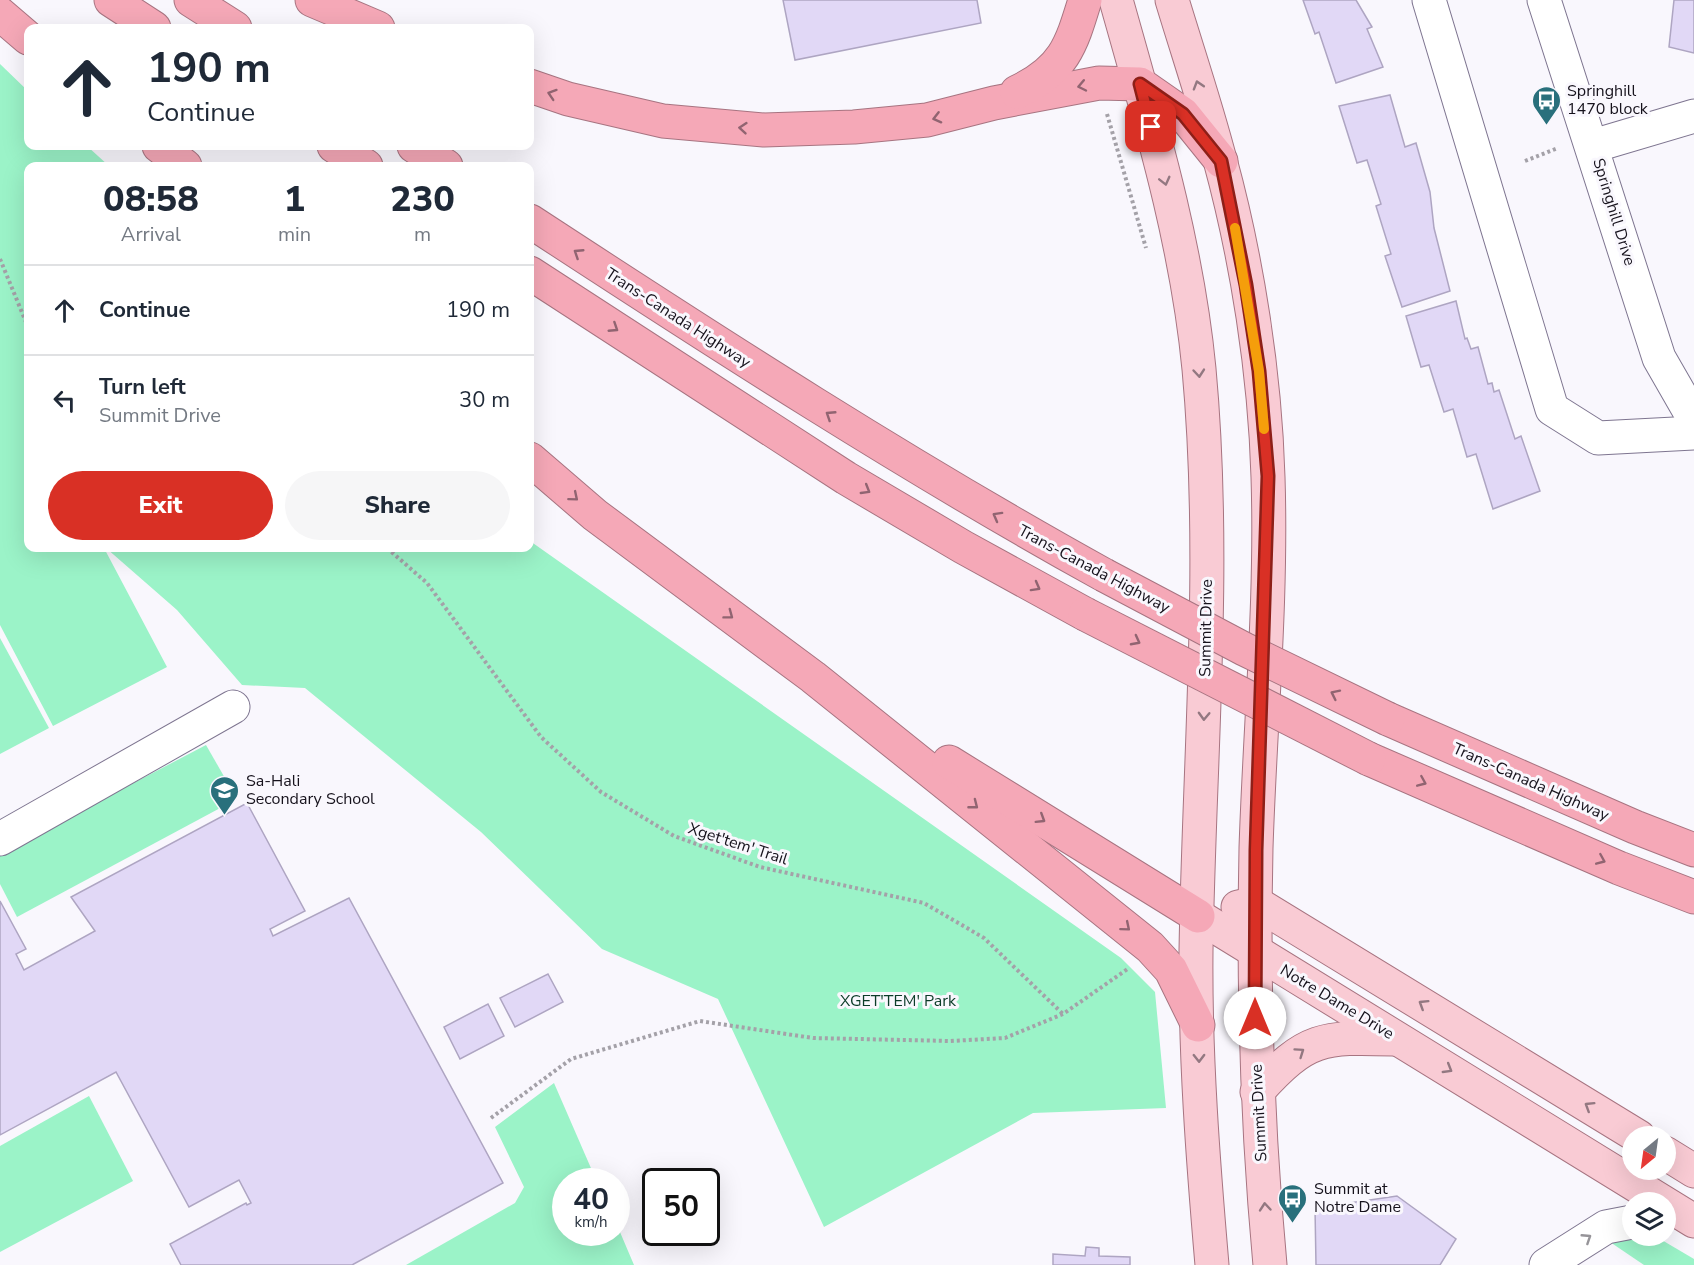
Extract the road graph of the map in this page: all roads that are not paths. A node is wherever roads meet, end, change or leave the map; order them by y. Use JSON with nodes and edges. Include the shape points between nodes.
{"nodes":[{"id":1,"x":111,"y":0,"type":"edge"},
{"id":2,"x":191,"y":0,"type":"edge"},
{"id":3,"x":312,"y":0,"type":"edge"},
{"id":4,"x":1085,"y":0,"type":"edge"},
{"id":5,"x":1116,"y":0,"type":"edge"},
{"id":6,"x":1172,"y":0,"type":"edge"},
{"id":7,"x":1430,"y":0,"type":"edge"},
{"id":8,"x":1544,"y":0,"type":"edge"},
{"id":9,"x":0,"y":14,"type":"edge"},
{"id":10,"x":148,"y":24,"type":"edge"},
{"id":11,"x":229,"y":24,"type":"edge"},
{"id":12,"x":369,"y":24,"type":"edge"},
{"id":13,"x":24,"y":35,"type":"edge"},
{"id":14,"x":1140,"y":84,"type":"junction"},
{"id":15,"x":534,"y":88,"type":"edge"},
{"id":16,"x":994,"y":104,"type":"junction"},
{"id":17,"x":1694,"y":116,"type":"edge"},
{"id":18,"x":1593,"y":146,"type":"junction"},
{"id":19,"x":164,"y":150,"type":"edge"},
{"id":20,"x":340,"y":150,"type":"edge"},
{"id":21,"x":420,"y":150,"type":"edge"},
{"id":22,"x":1221,"y":161,"type":"junction"},
{"id":23,"x":180,"y":162,"type":"edge"},
{"id":24,"x":360,"y":162,"type":"edge"},
{"id":25,"x":440,"y":162,"type":"edge"},
{"id":26,"x":534,"y":224,"type":"edge"},
{"id":27,"x":534,"y":276,"type":"edge"},
{"id":28,"x":1694,"y":419,"type":"edge"},
{"id":29,"x":1694,"y":433,"type":"edge"},
{"id":30,"x":534,"y":462,"type":"edge"},
{"id":31,"x":813,"y":677,"type":"junction"},
{"id":32,"x":233,"y":707,"type":"dead end"},
{"id":33,"x":0,"y":839,"type":"edge"},
{"id":34,"x":1694,"y":850,"type":"edge"},
{"id":35,"x":1694,"y":897,"type":"edge"},
{"id":36,"x":1256,"y":903,"type":"junction"},
{"id":37,"x":1198,"y":916,"type":"junction"},
{"id":38,"x":1255,"y":952,"type":"junction"},
{"id":39,"x":1198,"y":1025,"type":"junction"},
{"id":40,"x":1398,"y":1039,"type":"junction"},
{"id":41,"x":1257,"y":1092,"type":"junction"},
{"id":42,"x":1622,"y":1127,"type":"edge"},
{"id":43,"x":1676,"y":1160,"type":"edge"},
{"id":44,"x":1694,"y":1171,"type":"edge"},
{"id":45,"x":1681,"y":1217,"type":"edge"},
{"id":46,"x":1622,"y":1224,"type":"edge"},
{"id":47,"x":1212,"y":1265,"type":"edge"},
{"id":48,"x":1270,"y":1265,"type":"edge"},
{"id":49,"x":1546,"y":1265,"type":"edge"}],
"edges":[{"from":1,"to":10,"type":"highway"},
{"from":2,"to":11,"type":"highway"},
{"from":3,"to":12,"type":"highway"},
{"from":4,"to":16,"type":"highway","via":[[1071,46],[1054,68],[1033,85]]},
{"from":5,"to":14,"type":"main road","name":"Summit Drive"},
{"from":22,"to":6,"type":"main road","name":"Summit Drive","one_way":true},
{"from":7,"to":29,"type":"street","via":[[1552,409],[1598,438]]},
{"from":8,"to":18,"type":"street","name":"Springhill Drive"},
{"from":9,"to":13,"type":"highway"},
{"from":14,"to":16,"type":"highway","one_way":true,"via":[[1099,83]]},
{"from":14,"to":22,"type":"highway","via":[[1183,114]]},
{"from":14,"to":37,"type":"main road","name":"Summit Drive","one_way":true,"via":[[1179,236],[1199,366],[1207,472],[1208,595]]},
{"from":16,"to":15,"type":"highway","one_way":true,"via":[[927,120],[854,128],[764,130],[663,121]]},
{"from":17,"to":18,"type":"street"},
{"from":18,"to":28,"type":"street","name":"Springhill Drive","via":[[1659,358]]},
{"from":19,"to":23,"type":"highway"},
{"from":20,"to":24,"type":"highway"},
{"from":21,"to":25,"type":"highway"},
{"from":22,"to":36,"type":"main road","name":"Summit Drive","via":[[1248,295],[1268,476]]},
{"from":34,"to":26,"type":"highway","name":"Trans-Canada Highway","one_way":true,"bridge":true,"via":[[1388,719],[1104,575],[868,439]]},
{"from":27,"to":35,"type":"highway","one_way":true,"bridge":true,"via":[[846,478],[1085,614],[1369,759]]},
{"from":30,"to":31,"type":"highway","one_way":true,"via":[[595,515]]},
{"from":31,"to":37,"type":"highway","one_way":true},
{"from":31,"to":39,"type":"highway","one_way":true,"via":[[1150,946],[1171,970]]},
{"from":32,"to":33,"type":"street"},
{"from":36,"to":37,"type":"main road"},
{"from":36,"to":38,"type":"main road","name":"Summit Drive"},
{"from":42,"to":36,"type":"main road","one_way":true},
{"from":37,"to":38,"type":"main road","name":"Notre Dame Drive"},
{"from":37,"to":39,"type":"main road","name":"Summit Drive"},
{"from":38,"to":40,"type":"main road","name":"Notre Dame Drive"},
{"from":38,"to":41,"type":"main road","name":"Summit Drive"},
{"from":39,"to":47,"type":"main road","name":"Summit Drive","one_way":true,"via":[[1204,1180]]},
{"from":41,"to":40,"type":"main road","one_way":true,"via":[[1306,1046],[1342,1037]]},
{"from":40,"to":45,"type":"main road","name":"Notre Dame Drive","one_way":true},
{"from":48,"to":41,"type":"main road","name":"Summit Drive","one_way":true},
{"from":43,"to":44,"type":"main road"},
{"from":49,"to":46,"type":"street","one_way":true,"via":[[1606,1227]]}]}
